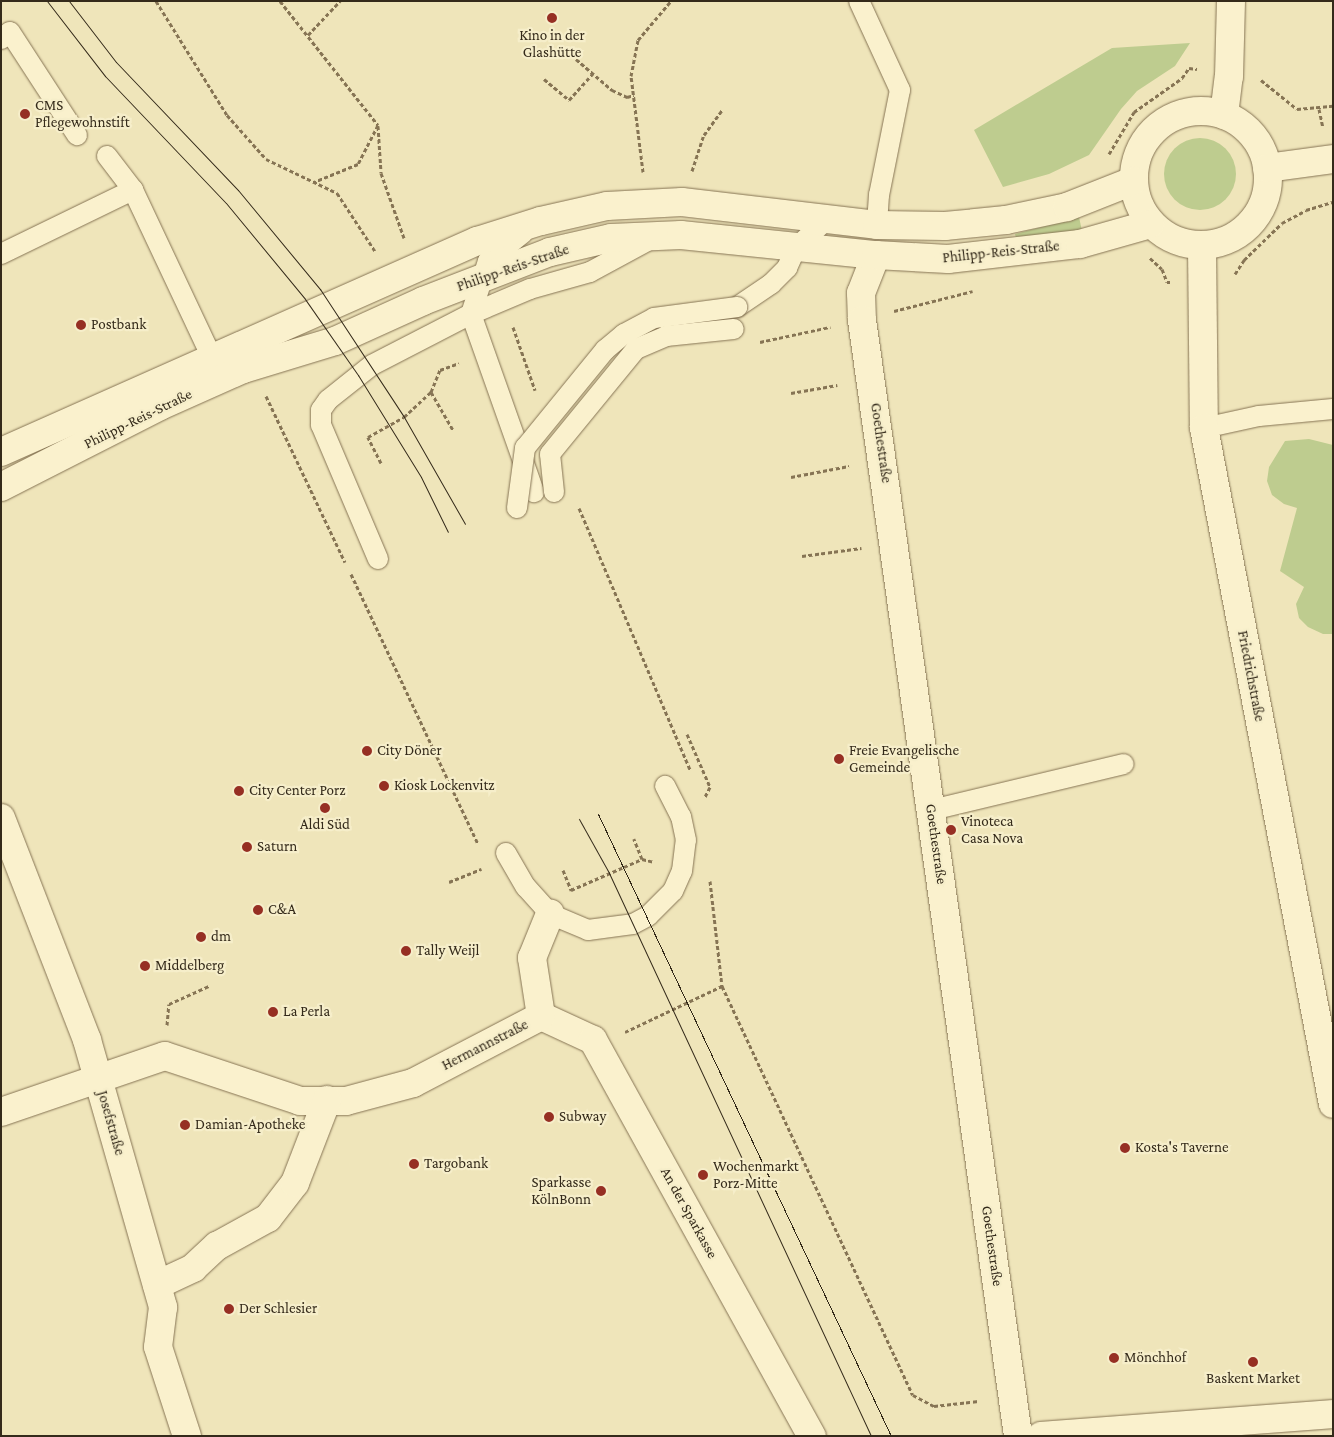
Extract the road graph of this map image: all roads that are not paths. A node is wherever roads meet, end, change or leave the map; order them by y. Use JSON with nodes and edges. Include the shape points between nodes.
{"nodes":[{"id":1,"x":859,"y":1,"type":"edge"},
{"id":2,"x":1231,"y":1,"type":"edge"},
{"id":3,"x":1,"y":39,"type":"edge"},
{"id":4,"x":1224,"y":115,"type":"junction"},
{"id":5,"x":77,"y":135,"type":"dead end"},
{"id":6,"x":107,"y":156,"type":"dead end"},
{"id":7,"x":1333,"y":159,"type":"edge"},
{"id":8,"x":1267,"y":168,"type":"junction"},
{"id":9,"x":1133,"y":181,"type":"junction"},
{"id":10,"x":134,"y":190,"type":"junction"},
{"id":11,"x":828,"y":218,"type":"junction"},
{"id":12,"x":541,"y":220,"type":"junction"},
{"id":13,"x":1150,"y":224,"type":"junction"},
{"id":14,"x":877,"y":225,"type":"junction"},
{"id":15,"x":658,"y":236,"type":"junction"},
{"id":16,"x":1202,"y":246,"type":"junction"},
{"id":17,"x":796,"y":248,"type":"junction"},
{"id":18,"x":1,"y":254,"type":"edge"},
{"id":19,"x":876,"y":255,"type":"junction"},
{"id":20,"x":481,"y":278,"type":"junction"},
{"id":21,"x":471,"y":314,"type":"junction"},
{"id":22,"x":734,"y":329,"type":"dead end"},
{"id":23,"x":213,"y":360,"type":"junction"},
{"id":24,"x":1333,"y":409,"type":"edge"},
{"id":25,"x":1204,"y":428,"type":"junction"},
{"id":26,"x":1,"y":452,"type":"edge"},
{"id":27,"x":1,"y":487,"type":"edge"},
{"id":28,"x":517,"y":508,"type":"dead end"},
{"id":29,"x":378,"y":559,"type":"dead end"},
{"id":30,"x":1124,"y":764,"type":"dead end"},
{"id":31,"x":665,"y":786,"type":"dead end"},
{"id":32,"x":932,"y":810,"type":"junction"},
{"id":33,"x":2,"y":823,"type":"edge"},
{"id":34,"x":506,"y":853,"type":"dead end"},
{"id":35,"x":550,"y":914,"type":"junction"},
{"id":36,"x":541,"y":1016,"type":"junction"},
{"id":37,"x":98,"y":1077,"type":"junction"},
{"id":38,"x":327,"y":1100,"type":"junction"},
{"id":39,"x":1333,"y":1104,"type":"edge"},
{"id":40,"x":1,"y":1112,"type":"edge"},
{"id":41,"x":157,"y":1285,"type":"junction"},
{"id":42,"x":1333,"y":1414,"type":"edge"},
{"id":43,"x":187,"y":1436,"type":"edge"},
{"id":44,"x":812,"y":1436,"type":"edge"},
{"id":45,"x":1018,"y":1436,"type":"edge"},
{"id":46,"x":1041,"y":1436,"type":"edge"}],
"edges":[{"from":1,"to":14,"type":"lane","via":[[900,90],[879,195]]},
{"from":2,"to":4,"type":"street","via":[[1230,77]]},
{"from":3,"to":5,"type":"lane","via":[[10,32]]},
{"from":4,"to":8,"type":"street","via":[[1253,135]]},
{"from":4,"to":9,"type":"street","via":[[1202,111],[1180,114],[1161,124],[1145,139],[1136,159]]},
{"from":6,"to":10,"type":"lane"},
{"from":7,"to":8,"type":"street"},
{"from":8,"to":16,"type":"street","via":[[1268,184],[1258,215],[1234,237]]},
{"from":9,"to":13,"type":"street","via":[[1138,204]]},
{"from":9,"to":14,"type":"street","name":"Philipp-Reis-Straße","via":[[1067,207],[1006,220],[945,226]]},
{"from":10,"to":18,"type":"lane"},
{"from":10,"to":23,"type":"lane"},
{"from":11,"to":12,"type":"street","name":"Philipp-Reis-Straße","via":[[682,202],[607,206]]},
{"from":11,"to":14,"type":"street","name":"Philipp-Reis-Straße"},
{"from":11,"to":17,"type":"lane"},
{"from":12,"to":20,"type":"lane","via":[[500,248],[488,260]]},
{"from":12,"to":23,"type":"street","name":"Philipp-Reis-Straße","via":[[477,241]]},
{"from":13,"to":16,"type":"street","via":[[1183,244]]},
{"from":13,"to":19,"type":"street","name":"Philipp-Reis-Straße","via":[[1080,244],[1004,254],[948,259]]},
{"from":15,"to":17,"type":"street","name":"Philipp-Reis-Straße","via":[[681,234]]},
{"from":15,"to":20,"type":"street","name":"Philipp-Reis-Straße","via":[[612,238],[550,252]]},
{"from":15,"to":21,"type":"lane","via":[[590,272],[530,290]]},
{"from":16,"to":25,"type":"street","name":"Friedrichstraße"},
{"from":17,"to":19,"type":"street","name":"Philipp-Reis-Straße"},
{"from":17,"to":28,"type":"lane","bridge":true,"via":[[787,268],[757,296],[737,307],[654,318],[624,334],[605,350],[525,448]]},
{"from":19,"to":32,"type":"street","name":"Goethestraße","via":[[861,293],[862,320]]},
{"from":20,"to":21,"type":"lane"},
{"from":20,"to":27,"type":"street","name":"Philipp-Reis-Straße","via":[[334,341],[234,373],[160,406]]},
{"from":21,"to":22,"type":"lane","bridge":true,"via":[[506,415],[544,492],[550,454],[636,349],[666,336]]},
{"from":21,"to":29,"type":"lane","via":[[372,365],[328,400],[321,410],[321,425]]},
{"from":23,"to":26,"type":"street","name":"Philipp-Reis-Straße"},
{"from":24,"to":25,"type":"lane","via":[[1258,416]]},
{"from":25,"to":39,"type":"street","name":"Friedrichstraße"},
{"from":30,"to":32,"type":"lane"},
{"from":31,"to":35,"type":"lane","via":[[681,817],[686,840],[682,871],[673,891],[648,916],[633,924],[588,930]]},
{"from":32,"to":45,"type":"street","name":"Goethestraße"},
{"from":33,"to":37,"type":"street","name":"Josefstraße","via":[[87,1040]]},
{"from":34,"to":35,"type":"lane","via":[[526,887]]},
{"from":35,"to":36,"type":"street","name":"Hermannstraße","via":[[532,958]]},
{"from":36,"to":38,"type":"street","name":"Hermannstraße","via":[[414,1083],[346,1100]]},
{"from":36,"to":44,"type":"street","name":"An der Sparkasse","via":[[593,1040],[597,1046]]},
{"from":37,"to":38,"type":"street","name":"Hermannstraße","via":[[165,1056],[295,1100]]},
{"from":37,"to":40,"type":"street"},
{"from":37,"to":41,"type":"street","name":"Josefstraße"},
{"from":38,"to":41,"type":"street","via":[[295,1183],[268,1218],[217,1246],[193,1268]]},
{"from":41,"to":43,"type":"street","name":"Josefstraße","via":[[163,1307],[158,1347]]},
{"from":42,"to":46,"type":"street"}]}
